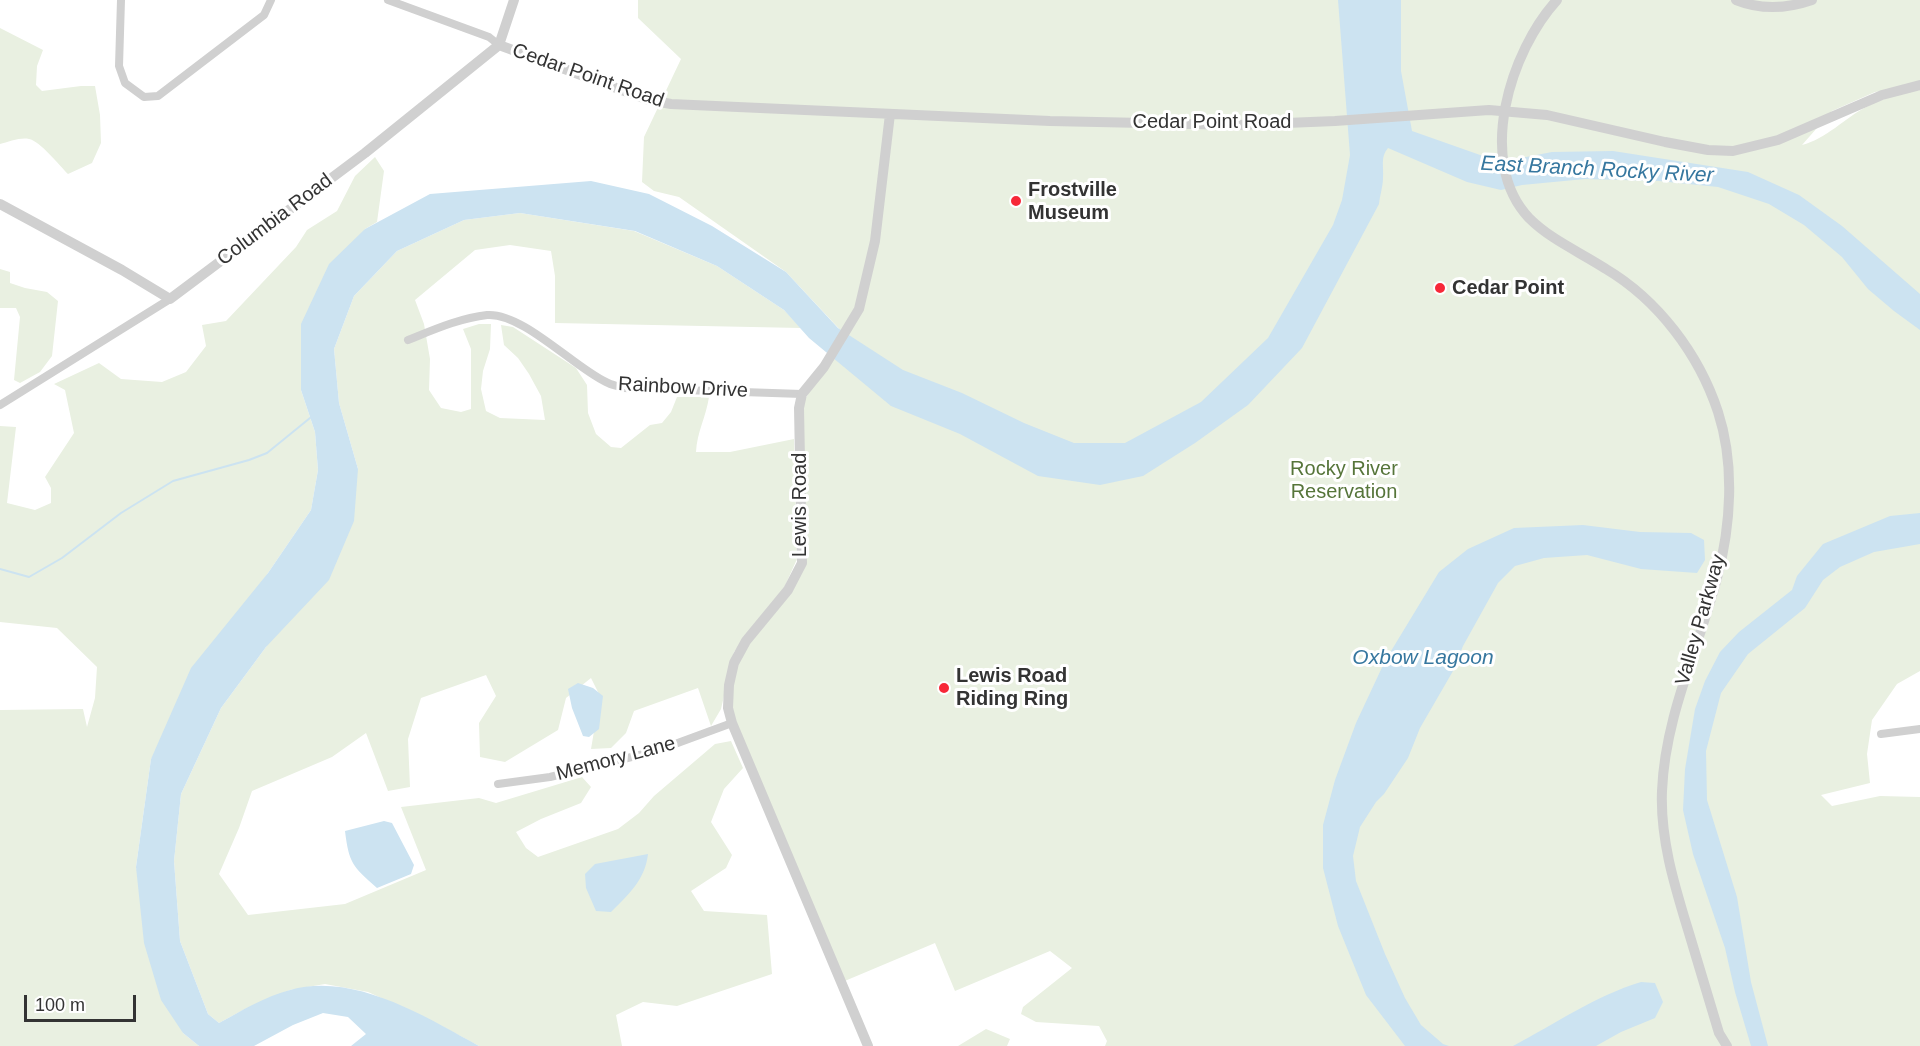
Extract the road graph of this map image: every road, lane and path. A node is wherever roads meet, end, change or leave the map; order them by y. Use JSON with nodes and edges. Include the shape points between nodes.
{"nodes":[{"id":1,"x":121,"y":0,"type":"edge"},
{"id":2,"x":271,"y":0,"type":"edge"},
{"id":3,"x":388,"y":0,"type":"edge"},
{"id":4,"x":514,"y":0,"type":"edge"},
{"id":5,"x":1557,"y":0,"type":"edge"},
{"id":6,"x":1736,"y":0,"type":"edge"},
{"id":7,"x":1812,"y":0,"type":"edge"},
{"id":8,"x":499,"y":45,"type":"junction"},
{"id":9,"x":1920,"y":85,"type":"edge"},
{"id":10,"x":1505,"y":110,"type":"junction"},
{"id":11,"x":890,"y":114,"type":"junction"},
{"id":12,"x":0,"y":204,"type":"edge"},
{"id":13,"x":170,"y":299,"type":"junction"},
{"id":14,"x":408,"y":340,"type":"dead end"},
{"id":15,"x":802,"y":394,"type":"junction"},
{"id":16,"x":0,"y":405,"type":"edge"},
{"id":17,"x":732,"y":723,"type":"junction"},
{"id":18,"x":1920,"y":729,"type":"edge"},
{"id":19,"x":1881,"y":734,"type":"dead end"},
{"id":20,"x":498,"y":784,"type":"dead end"},
{"id":21,"x":868,"y":1046,"type":"edge"},
{"id":22,"x":1727,"y":1046,"type":"edge"}],
"edges":[{"from":1,"to":2,"type":"street","via":[[119,66],[124,83],[144,98],[158,96],[264,15]]},
{"from":3,"to":8,"type":"street","via":[[489,37]]},
{"from":4,"to":8,"type":"street"},
{"from":5,"to":10,"type":"street","name":"Valley Parkway","via":[[1528,43]]},
{"from":6,"to":7,"type":"street","via":[[1771,9]]},
{"from":8,"to":11,"type":"street","name":"Cedar Point Road","via":[[649,100],[671,104]]},
{"from":8,"to":13,"type":"street","name":"Columbia Road"},
{"from":9,"to":10,"type":"street","name":"Cedar Point Road","via":[[1882,95],[1778,140],[1733,151],[1708,150],[1546,115]]},
{"from":10,"to":11,"type":"street","name":"Cedar Point Road","via":[[1238,125]]},
{"from":10,"to":22,"type":"street","name":"Valley Parkway","via":[[1502,159],[1512,191],[1527,216],[1548,234],[1629,284],[1661,315],[1695,362],[1717,409],[1724,435],[1729,460],[1724,537],[1717,577],[1674,713],[1662,792],[1669,862],[1719,1033]]},
{"from":11,"to":15,"type":"street","via":[[875,241],[859,309],[824,367]]},
{"from":12,"to":13,"type":"street"},
{"from":13,"to":16,"type":"street","name":"Columbia Road"},
{"from":14,"to":15,"type":"street","name":"Rainbow Drive","via":[[489,315],[507,319],[535,334],[605,382],[623,388]]},
{"from":15,"to":17,"type":"street","name":"Lewis Road","via":[[802,563],[788,590],[746,641],[734,663],[728,708]]},
{"from":17,"to":20,"type":"street","name":"Memory Lane","via":[[656,752],[550,777]]},
{"from":17,"to":21,"type":"street","name":"Lewis Road"},
{"from":18,"to":19,"type":"street"}]}
